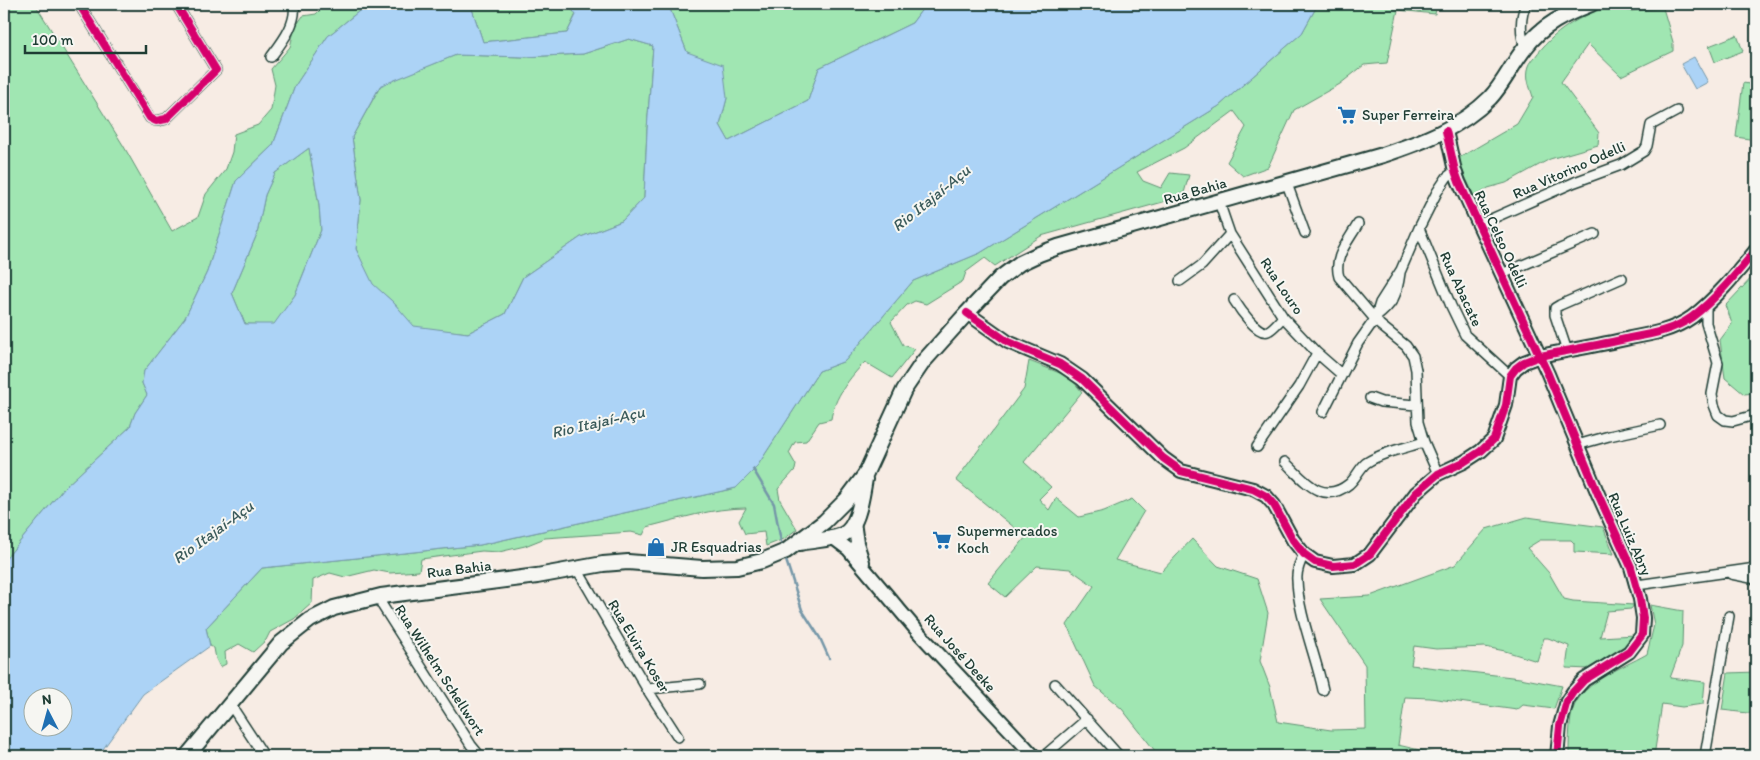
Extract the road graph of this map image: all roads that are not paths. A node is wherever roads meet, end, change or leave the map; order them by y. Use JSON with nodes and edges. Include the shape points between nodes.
{"nodes":[{"id":1,"x":79,"y":4,"type":"edge"},
{"id":2,"x":176,"y":4,"type":"edge"},
{"id":3,"x":294,"y":4,"type":"edge"},
{"id":4,"x":1526,"y":4,"type":"edge"},
{"id":5,"x":1591,"y":4,"type":"edge"},
{"id":6,"x":1525,"y":47,"type":"junction"},
{"id":7,"x":271,"y":57,"type":"dead end"},
{"id":8,"x":1677,"y":111,"type":"dead end"},
{"id":9,"x":1446,"y":131,"type":"junction"},
{"id":10,"x":1455,"y":171,"type":"junction"},
{"id":11,"x":1286,"y":181,"type":"junction"},
{"id":12,"x":1219,"y":202,"type":"junction"},
{"id":13,"x":1358,"y":224,"type":"dead end"},
{"id":14,"x":1480,"y":224,"type":"junction"},
{"id":15,"x":1419,"y":228,"type":"junction"},
{"id":16,"x":1305,"y":233,"type":"dead end"},
{"id":17,"x":1230,"y":234,"type":"junction"},
{"id":18,"x":1595,"y":234,"type":"dead end"},
{"id":19,"x":1756,"y":250,"type":"edge"},
{"id":20,"x":1502,"y":274,"type":"junction"},
{"id":21,"x":1622,"y":278,"type":"dead end"},
{"id":22,"x":1180,"y":281,"type":"dead end"},
{"id":23,"x":1234,"y":300,"type":"dead end"},
{"id":24,"x":1706,"y":304,"type":"junction"},
{"id":25,"x":967,"y":313,"type":"junction"},
{"id":26,"x":1283,"y":316,"type":"junction"},
{"id":27,"x":1375,"y":318,"type":"junction"},
{"id":28,"x":1567,"y":351,"type":"junction"},
{"id":29,"x":1317,"y":353,"type":"junction"},
{"id":30,"x":1540,"y":356,"type":"junction"},
{"id":31,"x":1341,"y":374,"type":"junction"},
{"id":32,"x":1510,"y":376,"type":"junction"},
{"id":33,"x":1370,"y":398,"type":"dead end"},
{"id":34,"x":1416,"y":405,"type":"junction"},
{"id":35,"x":1323,"y":412,"type":"dead end"},
{"id":36,"x":1755,"y":415,"type":"edge"},
{"id":37,"x":1660,"y":425,"type":"dead end"},
{"id":38,"x":1424,"y":442,"type":"junction"},
{"id":39,"x":1577,"y":445,"type":"junction"},
{"id":40,"x":1258,"y":447,"type":"dead end"},
{"id":41,"x":1285,"y":462,"type":"dead end"},
{"id":42,"x":1438,"y":474,"type":"junction"},
{"id":43,"x":865,"y":475,"type":"junction"},
{"id":44,"x":840,"y":508,"type":"junction"},
{"id":45,"x":824,"y":522,"type":"junction"},
{"id":46,"x":854,"y":522,"type":"junction"},
{"id":47,"x":832,"y":537,"type":"junction"},
{"id":48,"x":791,"y":547,"type":"junction"},
{"id":49,"x":1304,"y":554,"type":"junction"},
{"id":50,"x":577,"y":568,"type":"junction"},
{"id":51,"x":1756,"y":568,"type":"edge"},
{"id":52,"x":866,"y":569,"type":"junction"},
{"id":53,"x":1723,"y":573,"type":"junction"},
{"id":54,"x":1756,"y":579,"type":"edge"},
{"id":55,"x":1637,"y":585,"type":"junction"},
{"id":56,"x":381,"y":596,"type":"junction"},
{"id":57,"x":1729,"y":616,"type":"dead end"},
{"id":58,"x":700,"y":684,"type":"dead end"},
{"id":59,"x":1055,"y":684,"type":"dead end"},
{"id":60,"x":647,"y":689,"type":"junction"},
{"id":61,"x":1323,"y":690,"type":"dead end"},
{"id":62,"x":230,"y":704,"type":"junction"},
{"id":63,"x":1087,"y":719,"type":"junction"},
{"id":64,"x":678,"y":736,"type":"dead end"},
{"id":65,"x":186,"y":756,"type":"edge"},
{"id":66,"x":264,"y":756,"type":"edge"},
{"id":67,"x":480,"y":756,"type":"edge"},
{"id":68,"x":1034,"y":756,"type":"edge"},
{"id":69,"x":1044,"y":756,"type":"edge"},
{"id":70,"x":1119,"y":756,"type":"edge"},
{"id":71,"x":1558,"y":756,"type":"edge"},
{"id":72,"x":1704,"y":756,"type":"edge"}],
"edges":[{"from":1,"to":2,"type":"street","via":[[150,118],[156,121],[166,119],[216,70]]},
{"from":3,"to":7,"type":"street","via":[[286,37]]},
{"from":4,"to":6,"type":"street","via":[[1522,26]]},
{"from":5,"to":6,"type":"main road","name":"Rua Bahia","via":[[1560,17]]},
{"from":6,"to":9,"type":"main road","name":"Rua Bahia","via":[[1490,97]]},
{"from":8,"to":14,"type":"street","name":"Rua Vitorino Odelli","via":[[1651,125],[1644,151],[1621,165]]},
{"from":9,"to":10,"type":"street","name":"Rua Celso Odelli"},
{"from":9,"to":11,"type":"main road","name":"Rua Bahia","via":[[1404,148]]},
{"from":10,"to":14,"type":"street","name":"Rua Celso Odelli"},
{"from":10,"to":15,"type":"street","via":[[1437,192]]},
{"from":11,"to":12,"type":"main road","name":"Rua Bahia"},
{"from":11,"to":16,"type":"street"},
{"from":12,"to":17,"type":"street","name":"Rua Louro"},
{"from":12,"to":25,"type":"main road","name":"Rua Bahia","via":[[1039,254],[1000,278]]},
{"from":13,"to":27,"type":"street","via":[[1336,267],[1338,277]]},
{"from":14,"to":20,"type":"street","name":"Rua Celso Odelli"},
{"from":15,"to":27,"type":"street"},
{"from":15,"to":32,"type":"street","name":"Rua Abacate","via":[[1465,335]]},
{"from":17,"to":22,"type":"street","via":[[1202,265]]},
{"from":17,"to":26,"type":"street","name":"Rua Louro"},
{"from":18,"to":20,"type":"street"},
{"from":19,"to":24,"type":"street"},
{"from":20,"to":30,"type":"street","name":"Rua Celso Odelli"},
{"from":21,"to":28,"type":"street","via":[[1556,308],[1555,315]]},
{"from":23,"to":26,"type":"street","via":[[1263,332]]},
{"from":24,"to":28,"type":"street","via":[[1676,326]]},
{"from":24,"to":36,"type":"street","via":[[1706,323],[1718,363],[1712,394],[1718,415],[1733,421]]},
{"from":25,"to":43,"type":"main road","name":"Rua Bahia","via":[[904,390]]},
{"from":25,"to":49,"type":"street","via":[[1008,342],[1060,364],[1082,379],[1163,458],[1181,471],[1253,489],[1266,496]]},
{"from":26,"to":29,"type":"street","name":"Rua Louro"},
{"from":27,"to":31,"type":"street"},
{"from":27,"to":34,"type":"street","via":[[1413,356]]},
{"from":28,"to":30,"type":"street"},
{"from":29,"to":31,"type":"street","name":"Rua Louro"},
{"from":29,"to":40,"type":"street"},
{"from":30,"to":32,"type":"street","via":[[1524,362]]},
{"from":30,"to":39,"type":"street","name":"Rua Luiz Abry"},
{"from":31,"to":35,"type":"street"},
{"from":32,"to":42,"type":"street","via":[[1506,405],[1494,439],[1482,451]]},
{"from":33,"to":34,"type":"street"},
{"from":34,"to":38,"type":"street"},
{"from":37,"to":39,"type":"street"},
{"from":38,"to":41,"type":"street","via":[[1376,457],[1364,465],[1349,484],[1334,492],[1324,493],[1312,488]]},
{"from":38,"to":42,"type":"street"},
{"from":39,"to":55,"type":"street","name":"Rua Luiz Abry"},
{"from":42,"to":49,"type":"street","via":[[1416,493],[1370,554],[1355,564],[1332,566],[1316,562]]},
{"from":43,"to":44,"type":"main road","name":"Rua Bahia"},
{"from":43,"to":46,"type":"main road","name":"Rua Bahia"},
{"from":44,"to":45,"type":"main road","name":"Rua Bahia"},
{"from":44,"to":46,"type":"main road","via":[[850,513]]},
{"from":45,"to":47,"type":"main road"},
{"from":45,"to":48,"type":"main road","name":"Rua Bahia"},
{"from":46,"to":47,"type":"main road","name":"Rua Bahia","via":[[845,534]]},
{"from":46,"to":52,"type":"street","name":"Rua José Deeke"},
{"from":47,"to":48,"type":"main road","name":"Rua Bahia"},
{"from":47,"to":52,"type":"street","name":"Rua José Deeke"},
{"from":48,"to":50,"type":"main road","name":"Rua Bahia","via":[[750,564],[719,568],[628,562]]},
{"from":49,"to":61,"type":"street","via":[[1297,580]]},
{"from":50,"to":56,"type":"main road","name":"Rua Bahia"},
{"from":50,"to":60,"type":"street","name":"Rua Elvira Koser"},
{"from":51,"to":53,"type":"street"},
{"from":52,"to":68,"type":"street","name":"Rua José Deeke","via":[[924,638]]},
{"from":53,"to":54,"type":"street"},
{"from":53,"to":55,"type":"street"},
{"from":55,"to":71,"type":"street","name":"Rua Luiz Abry","via":[[1643,618],[1642,635],[1629,652],[1584,680],[1572,692],[1560,726]]},
{"from":56,"to":62,"type":"main road","name":"Rua Bahia","via":[[334,608],[294,631],[270,654]]},
{"from":56,"to":67,"type":"street","name":"Rua Wilhelm Schellwort","via":[[382,605]]},
{"from":57,"to":72,"type":"street"},
{"from":58,"to":60,"type":"street"},
{"from":59,"to":63,"type":"street"},
{"from":60,"to":64,"type":"street","name":"Rua Elvira Koser"},
{"from":62,"to":65,"type":"main road","name":"Rua Bahia"},
{"from":62,"to":66,"type":"street"},
{"from":63,"to":69,"type":"street"},
{"from":63,"to":70,"type":"street"}]}
